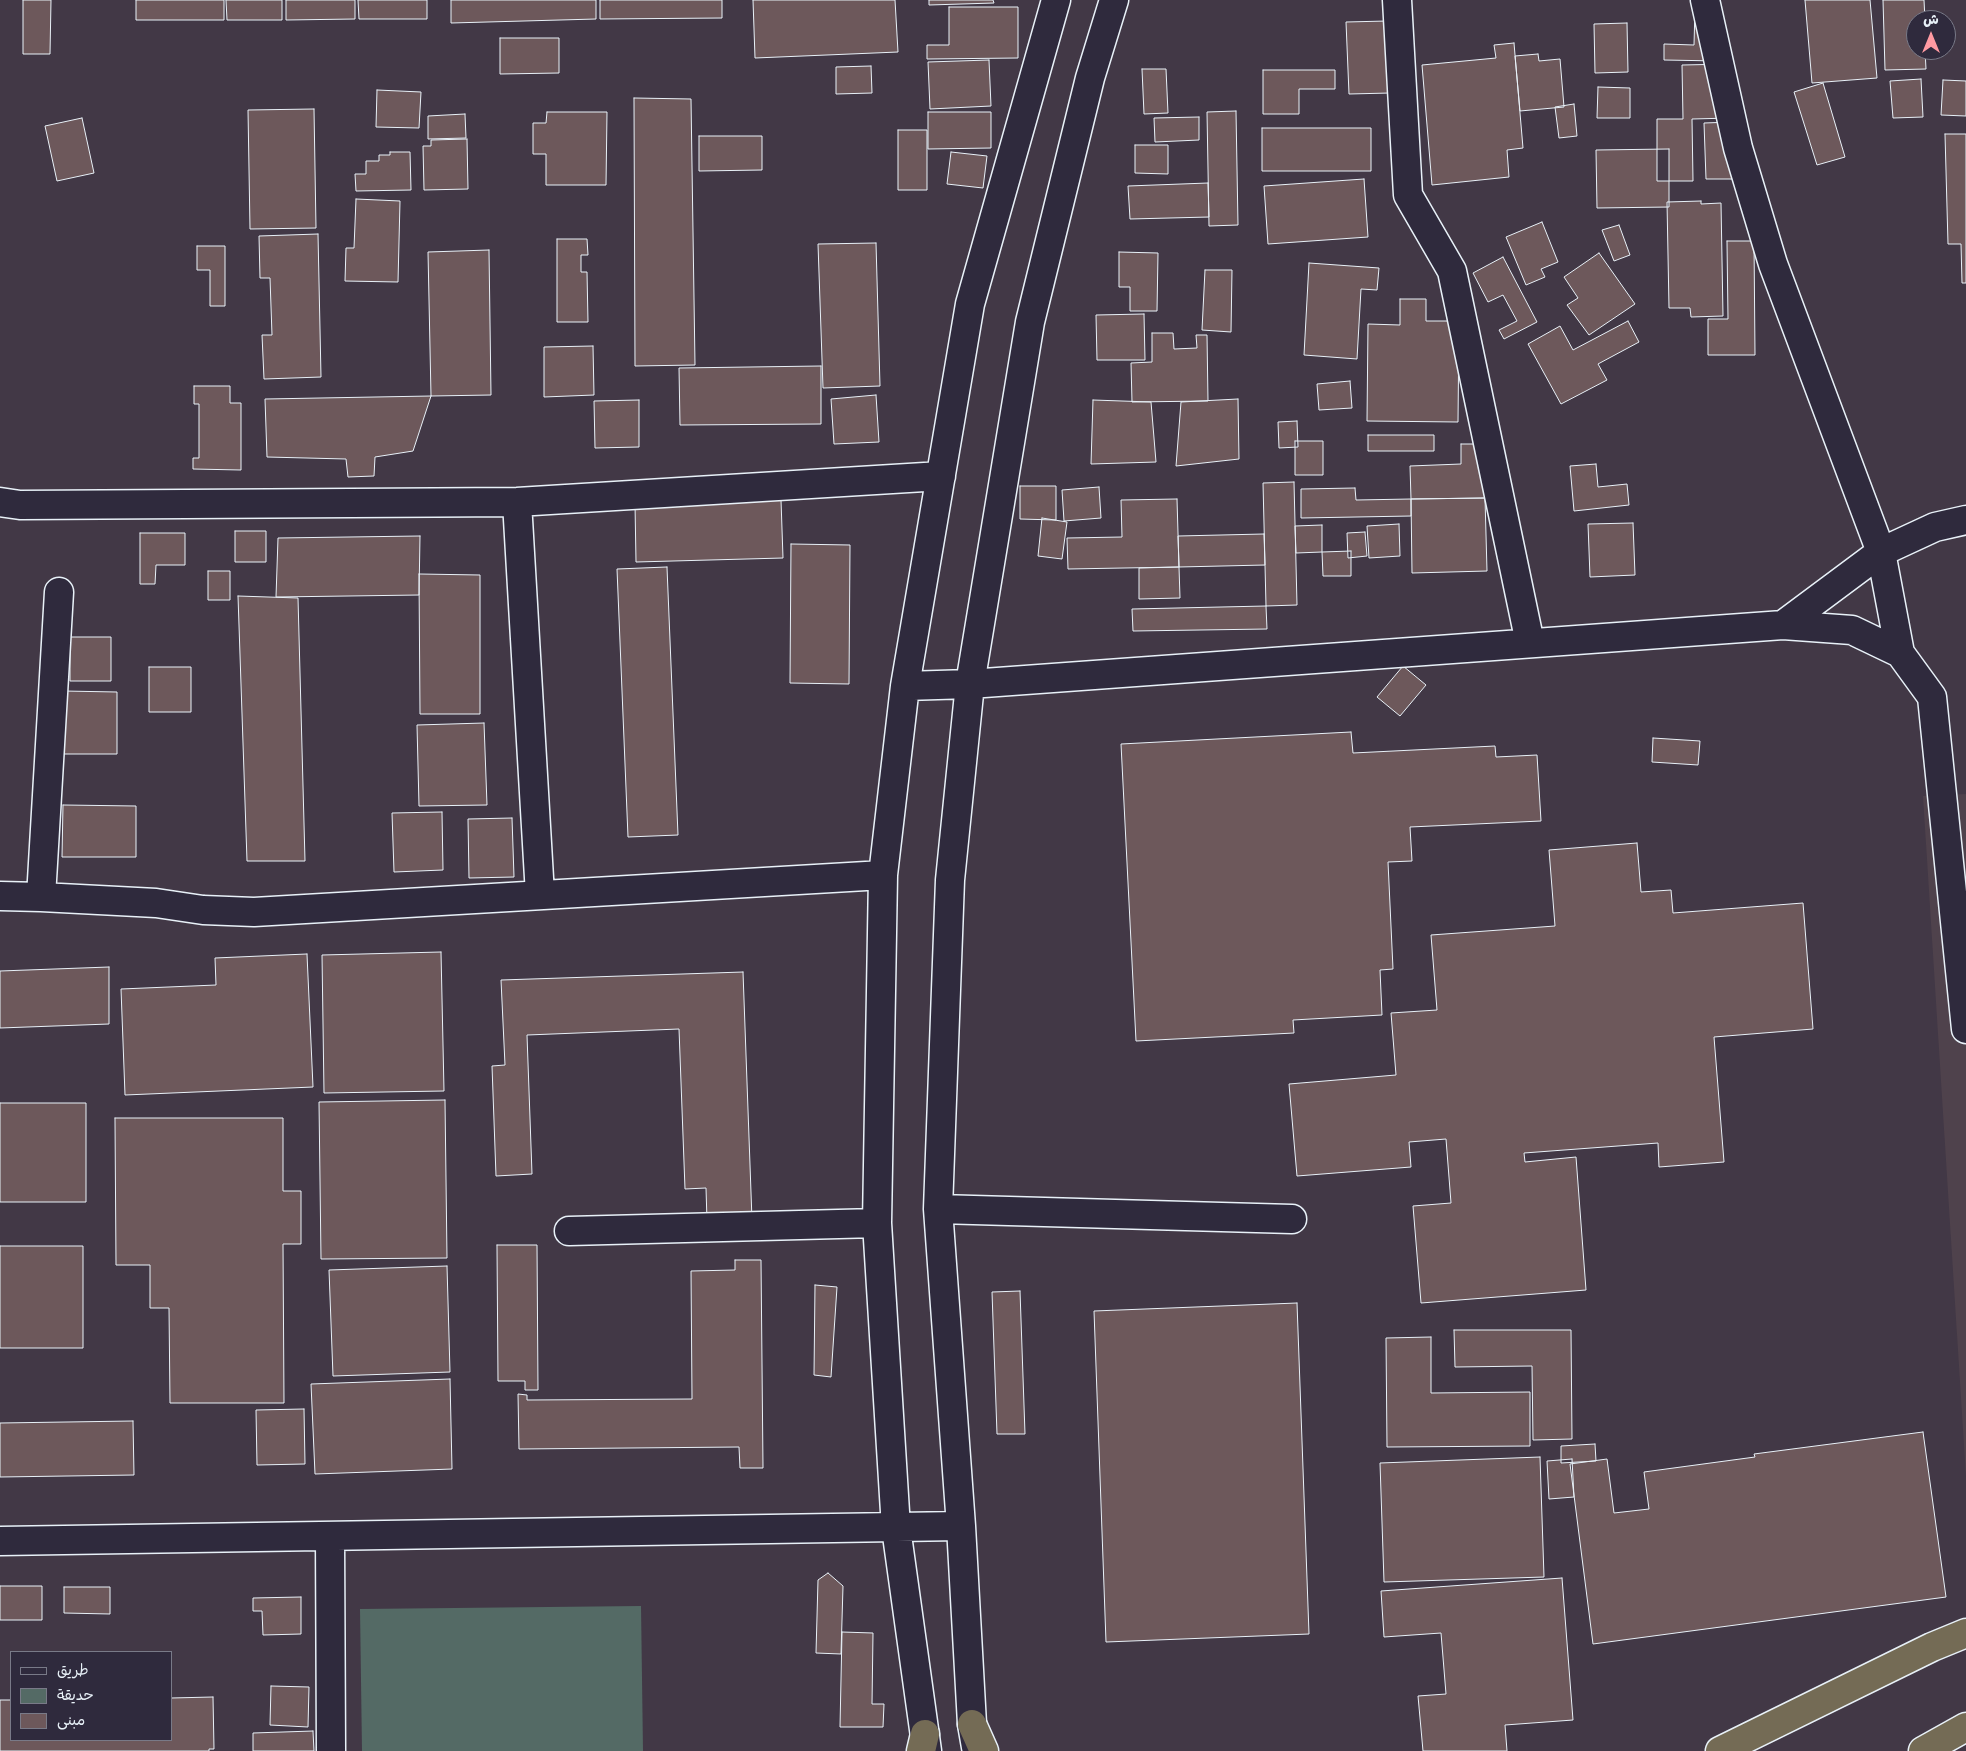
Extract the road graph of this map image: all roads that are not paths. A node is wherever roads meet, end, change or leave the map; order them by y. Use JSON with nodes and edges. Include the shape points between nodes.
{"nodes":[{"id":1,"x":1056,"y":0,"type":"edge"},
{"id":2,"x":1114,"y":0,"type":"edge"},
{"id":3,"x":1397,"y":0,"type":"edge"},
{"id":4,"x":1705,"y":0,"type":"edge"},
{"id":5,"x":941,"y":476,"type":"junction"},
{"id":6,"x":0,"y":502,"type":"edge"},
{"id":7,"x":516,"y":502,"type":"junction"},
{"id":8,"x":1966,"y":520,"type":"edge"},
{"id":9,"x":1881,"y":552,"type":"junction"},
{"id":10,"x":59,"y":592,"type":"dead end"},
{"id":11,"x":1783,"y":625,"type":"junction"},
{"id":12,"x":1530,"y":643,"type":"junction"},
{"id":13,"x":1900,"y":653,"type":"junction"},
{"id":14,"x":970,"y":684,"type":"junction"},
{"id":15,"x":905,"y":686,"type":"junction"},
{"id":16,"x":883,"y":875,"type":"junction"},
{"id":17,"x":540,"y":895,"type":"junction"},
{"id":18,"x":0,"y":896,"type":"edge"},
{"id":19,"x":41,"y":897,"type":"junction"},
{"id":20,"x":1966,"y":1029,"type":"edge"},
{"id":21,"x":938,"y":1209,"type":"junction"},
{"id":22,"x":1292,"y":1219,"type":"dead end"},
{"id":23,"x":877,"y":1223,"type":"junction"},
{"id":24,"x":569,"y":1230,"type":"dead end"},
{"id":25,"x":962,"y":1526,"type":"junction"},
{"id":26,"x":896,"y":1528,"type":"junction"},
{"id":27,"x":330,"y":1536,"type":"junction"},
{"id":28,"x":0,"y":1541,"type":"edge"},
{"id":29,"x":1966,"y":1633,"type":"edge"},
{"id":30,"x":972,"y":1724,"type":"junction"},
{"id":31,"x":1966,"y":1727,"type":"edge"},
{"id":32,"x":925,"y":1745,"type":"edge"},
{"id":33,"x":331,"y":1751,"type":"edge"},
{"id":34,"x":977,"y":1751,"type":"edge"},
{"id":35,"x":984,"y":1751,"type":"edge"},
{"id":36,"x":1720,"y":1751,"type":"edge"},
{"id":37,"x":1923,"y":1751,"type":"edge"}],
"edges":[{"from":1,"to":5,"type":"street","via":[[970,304]]},
{"from":2,"to":14,"type":"street","via":[[1090,78],[1030,322]]},
{"from":3,"to":12,"type":"street","via":[[1408,195],[1452,271]]},
{"from":4,"to":9,"type":"street","via":[[1738,148],[1773,264]]},
{"from":5,"to":7,"type":"street"},
{"from":5,"to":15,"type":"street"},
{"from":6,"to":7,"type":"street","via":[[20,505]]},
{"from":7,"to":17,"type":"street"},
{"from":8,"to":9,"type":"street","via":[[1935,527]]},
{"from":9,"to":11,"type":"street"},
{"from":9,"to":13,"type":"street"},
{"from":10,"to":19,"type":"street"},
{"from":11,"to":12,"type":"street"},
{"from":11,"to":13,"type":"street","via":[[1852,630]]},
{"from":12,"to":14,"type":"street"},
{"from":13,"to":20,"type":"street","via":[[1932,697]]},
{"from":14,"to":15,"type":"street"},
{"from":14,"to":21,"type":"street","via":[[950,880]]},
{"from":15,"to":16,"type":"street"},
{"from":16,"to":17,"type":"street"},
{"from":16,"to":23,"type":"street"},
{"from":17,"to":19,"type":"street","via":[[254,912]]},
{"from":18,"to":19,"type":"street"},
{"from":21,"to":22,"type":"street"},
{"from":21,"to":25,"type":"street"},
{"from":23,"to":24,"type":"street"},
{"from":23,"to":26,"type":"street"},
{"from":25,"to":26,"type":"street"},
{"from":25,"to":30,"type":"street"},
{"from":26,"to":27,"type":"street"},
{"from":26,"to":32,"type":"street"},
{"from":27,"to":28,"type":"street"},
{"from":27,"to":33,"type":"street"},
{"from":29,"to":36,"type":"highway"},
{"from":30,"to":34,"type":"street"},
{"from":30,"to":35,"type":"highway"},
{"from":31,"to":37,"type":"highway"}]}
